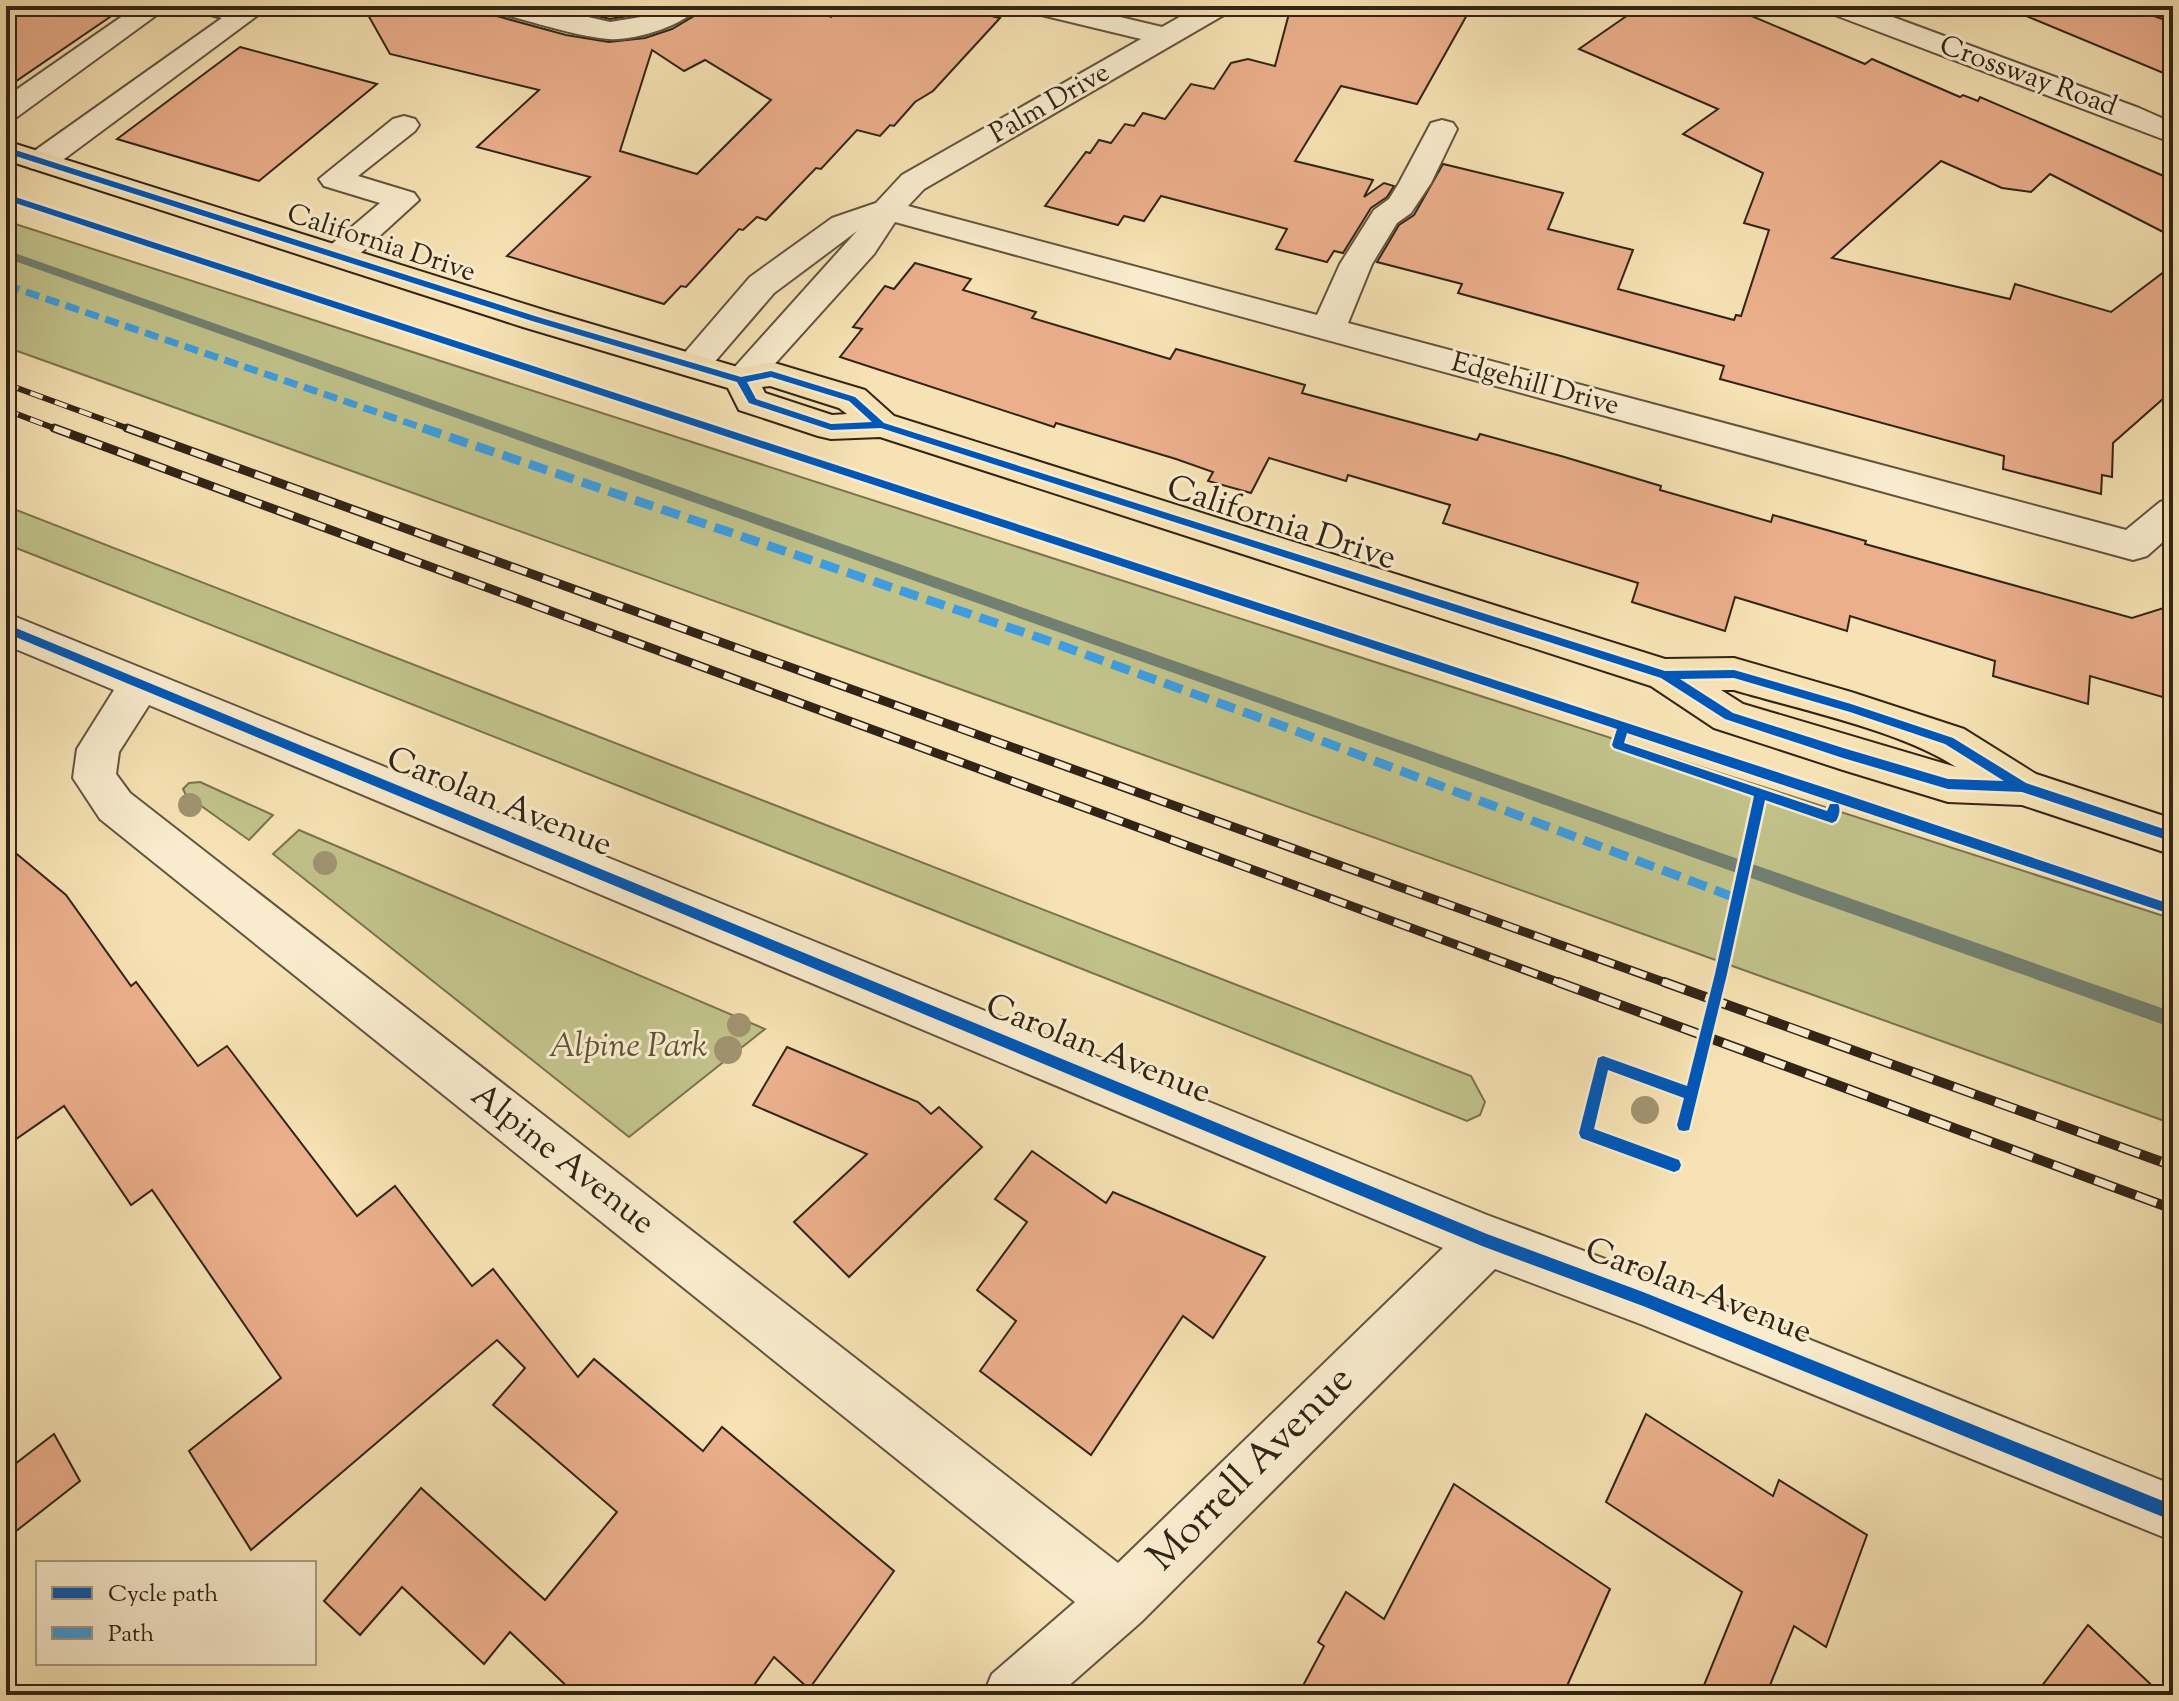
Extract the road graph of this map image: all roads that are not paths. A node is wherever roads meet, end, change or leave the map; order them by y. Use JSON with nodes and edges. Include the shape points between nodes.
{"nodes":[{"id":1,"x":155,"y":6,"type":"edge"},
{"id":2,"x":210,"y":6,"type":"edge"},
{"id":3,"x":504,"y":6,"type":"edge"},
{"id":4,"x":685,"y":6,"type":"edge"},
{"id":5,"x":1039,"y":6,"type":"edge"},
{"id":6,"x":1219,"y":6,"type":"edge"},
{"id":7,"x":1837,"y":6,"type":"edge"},
{"id":8,"x":1168,"y":37,"type":"junction"},
{"id":9,"x":6,"y":111,"type":"edge"},
{"id":10,"x":404,"y":125,"type":"dead end"},
{"id":11,"x":1442,"y":129,"type":"dead end"},
{"id":12,"x":2173,"y":134,"type":"edge"},
{"id":13,"x":6,"y":150,"type":"edge"},
{"id":14,"x":41,"y":161,"type":"junction"},
{"id":15,"x":887,"y":210,"type":"junction"},
{"id":16,"x":339,"y":255,"type":"junction"},
{"id":17,"x":1328,"y":329,"type":"junction"},
{"id":18,"x":693,"y":365,"type":"junction"},
{"id":19,"x":741,"y":380,"type":"junction"},
{"id":20,"x":2173,"y":512,"type":"edge"},
{"id":21,"x":6,"y":628,"type":"edge"},
{"id":22,"x":140,"y":685,"type":"junction"},
{"id":23,"x":2173,"y":837,"type":"edge"},
{"id":24,"x":1487,"y":1241,"type":"junction"},
{"id":25,"x":2173,"y":1513,"type":"edge"},
{"id":26,"x":1120,"y":1601,"type":"junction"},
{"id":27,"x":1013,"y":1695,"type":"edge"}],
"edges":[{"from":1,"to":9,"type":"street"},
{"from":2,"to":14,"type":"street","via":[[244,15]]},
{"from":3,"to":4,"type":"street","via":[[610,31],[655,23]]},
{"from":5,"to":8,"type":"street"},
{"from":6,"to":8,"type":"street","name":"Palm Drive"},
{"from":7,"to":12,"type":"street","name":"Crossway Road"},
{"from":8,"to":15,"type":"street","name":"Palm Drive","via":[[913,182]]},
{"from":10,"to":16,"type":"street","via":[[335,179],[403,200]]},
{"from":11,"to":17,"type":"street","via":[[1415,183],[1385,217],[1356,264]]},
{"from":13,"to":14,"type":"main road","name":"California Drive"},
{"from":14,"to":16,"type":"main road","name":"California Drive"},
{"from":15,"to":17,"type":"street","name":"Edgehill Drive"},
{"from":15,"to":18,"type":"street","name":"Palm Drive","via":[[843,225],[762,285]]},
{"from":15,"to":19,"type":"street","name":"Palm Drive","via":[[863,247]]},
{"from":16,"to":18,"type":"main road","name":"California Drive"},
{"from":17,"to":20,"type":"street","name":"Edgehill Drive","via":[[2133,546]]},
{"from":18,"to":19,"type":"main road","name":"California Drive"},
{"from":19,"to":23,"type":"main road","name":"California Drive","via":[[752,401],[831,427],[881,425],[1665,675],[1729,716],[1843,753],[1948,784],[2022,787]]},
{"from":21,"to":22,"type":"street","name":"Carolan Avenue"},
{"from":22,"to":24,"type":"street","name":"Carolan Avenue"},
{"from":22,"to":26,"type":"street","name":"Alpine Avenue","via":[[98,749],[94,778],[115,806]]},
{"from":24,"to":25,"type":"street","name":"Carolan Avenue"},
{"from":24,"to":26,"type":"street","name":"Morrell Avenue"},
{"from":26,"to":27,"type":"street","name":"Morrell Avenue"}]}
